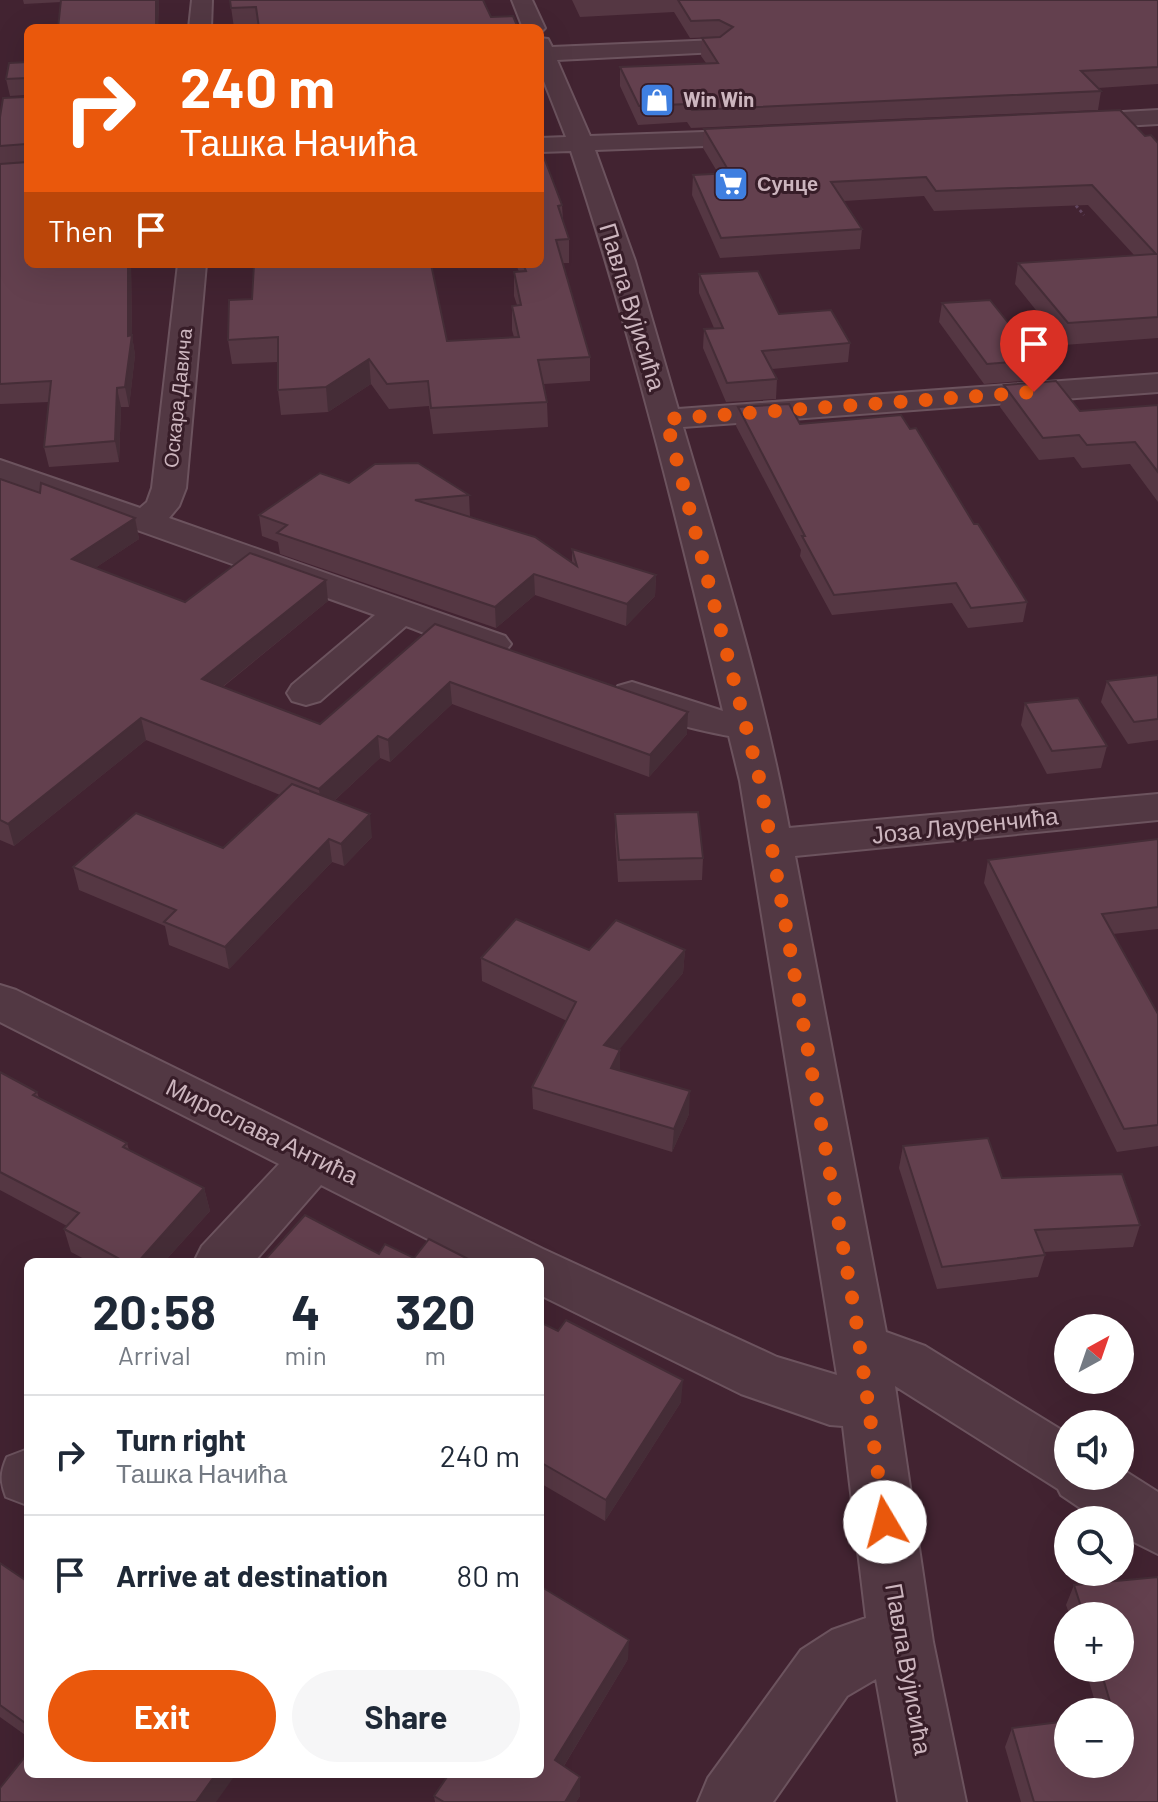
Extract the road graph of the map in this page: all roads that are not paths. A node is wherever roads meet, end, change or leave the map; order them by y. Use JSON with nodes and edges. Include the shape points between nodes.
{"nodes":[{"id":1,"x":202,"y":0,"type":"edge"},
{"id":2,"x":522,"y":0,"type":"edge"},
{"id":3,"x":200,"y":24,"type":"edge"},
{"id":4,"x":532,"y":24,"type":"edge"},
{"id":5,"x":718,"y":46,"type":"edge"},
{"id":6,"x":544,"y":49,"type":"edge"},
{"id":7,"x":544,"y":54,"type":"edge"},
{"id":8,"x":1158,"y":117,"type":"edge"},
{"id":9,"x":1051,"y":123,"type":"edge"},
{"id":10,"x":786,"y":136,"type":"edge"},
{"id":11,"x":581,"y":144,"type":"junction"},
{"id":12,"x":544,"y":145,"type":"edge"},
{"id":13,"x":192,"y":268,"type":"edge"},
{"id":14,"x":1158,"y":383,"type":"edge"},
{"id":15,"x":666,"y":419,"type":"junction"},
{"id":16,"x":0,"y":470,"type":"edge"},
{"id":17,"x":145,"y":522,"type":"junction"},
{"id":18,"x":400,"y":612,"type":"junction"},
{"id":19,"x":519,"y":654,"type":"edge"},
{"id":20,"x":594,"y":680,"type":"edge"},
{"id":21,"x":306,"y":693,"type":"dead end"},
{"id":22,"x":746,"y":726,"type":"junction"},
{"id":23,"x":1158,"y":807,"type":"edge"},
{"id":24,"x":772,"y":844,"type":"junction"},
{"id":25,"x":0,"y":1002,"type":"edge"},
{"id":26,"x":315,"y":1158,"type":"junction"},
{"id":27,"x":225,"y":1258,"type":"edge"},
{"id":28,"x":515,"y":1258,"type":"edge"},
{"id":29,"x":544,"y":1272,"type":"edge"},
{"id":30,"x":861,"y":1347,"type":"junction"},
{"id":31,"x":868,"y":1403,"type":"junction"},
{"id":32,"x":1054,"y":1457,"type":"edge"},
{"id":33,"x":1103,"y":1490,"type":"edge"},
{"id":34,"x":1158,"y":1526,"type":"edge"},
{"id":35,"x":901,"y":1642,"type":"junction"},
{"id":36,"x":732,"y":1802,"type":"edge"},
{"id":37,"x":932,"y":1802,"type":"edge"}],
"edges":[{"from":1,"to":3,"type":"street"},
{"from":2,"to":4,"type":"street"},
{"from":5,"to":6,"type":"street"},
{"from":7,"to":11,"type":"street","name":"Павла Вујисића"},
{"from":8,"to":9,"type":"street"},
{"from":10,"to":11,"type":"street"},
{"from":11,"to":12,"type":"street"},
{"from":11,"to":15,"type":"street","name":"Павла Вујисића"},
{"from":13,"to":17,"type":"street","name":"Оскара Давича","via":[[169,488],[162,506]]},
{"from":14,"to":15,"type":"street"},
{"from":15,"to":22,"type":"street","name":"Павла Вујисића"},
{"from":16,"to":17,"type":"street"},
{"from":17,"to":18,"type":"street"},
{"from":18,"to":19,"type":"street"},
{"from":18,"to":21,"type":"street"},
{"from":20,"to":22,"type":"street","via":[[698,717]]},
{"from":22,"to":24,"type":"street","name":"Павла Вујисића"},
{"from":23,"to":24,"type":"street","name":"Јоза Лауренчића"},
{"from":24,"to":30,"type":"street","name":"Павла Вујисића"},
{"from":25,"to":26,"type":"street","name":"Мирослава Антића"},
{"from":26,"to":27,"type":"street"},
{"from":26,"to":28,"type":"street","name":"Мирослава Антића"},
{"from":29,"to":31,"type":"street","via":[[761,1376],[830,1400]]},
{"from":30,"to":31,"type":"street","name":"Павла Вујисића"},
{"from":30,"to":32,"type":"street","via":[[905,1363]]},
{"from":31,"to":35,"type":"street","name":"Павла Вујисића"},
{"from":33,"to":34,"type":"street"},
{"from":35,"to":36,"type":"street","via":[[855,1652],[824,1673]]},
{"from":35,"to":37,"type":"street","name":"Павла Вујисића"}]}
